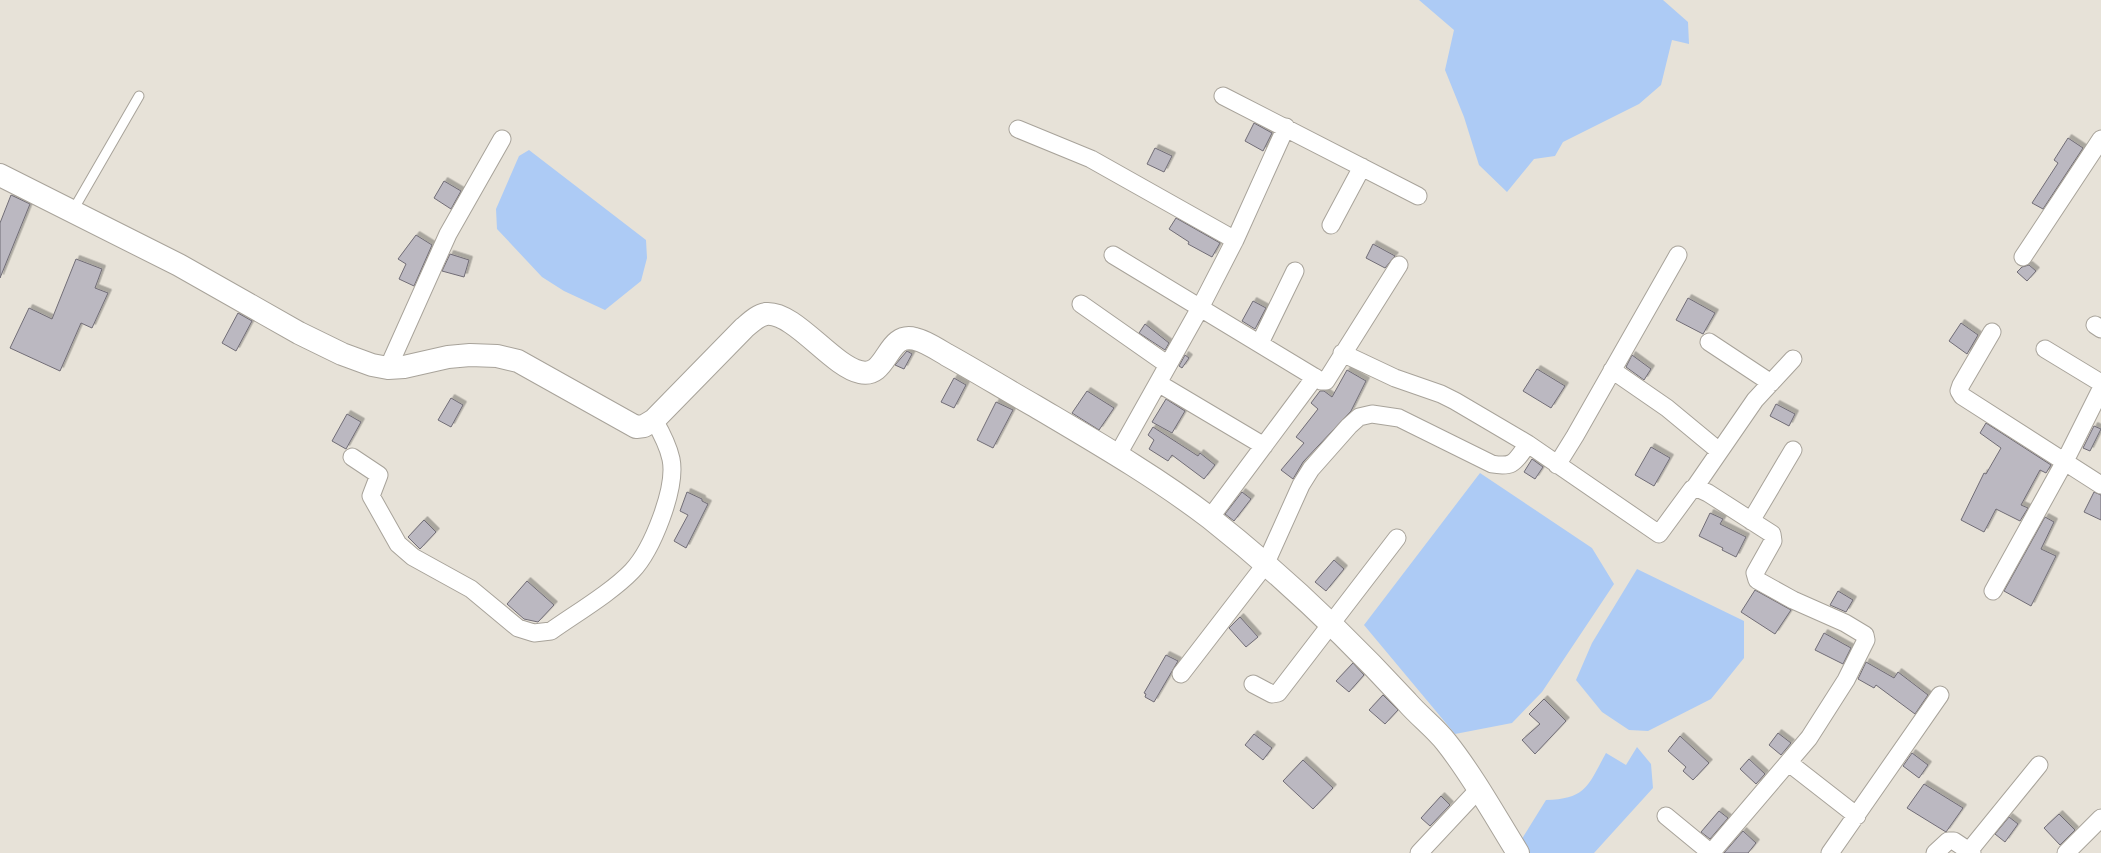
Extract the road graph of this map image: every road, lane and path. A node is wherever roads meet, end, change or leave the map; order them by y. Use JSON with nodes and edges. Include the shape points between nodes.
{"nodes":[{"id":1,"x":139,"y":96,"type":"dead end"},
{"id":2,"x":1223,"y":96,"type":"dead end"},
{"id":3,"x":1286,"y":128,"type":"junction"},
{"id":4,"x":1018,"y":129,"type":"dead end"},
{"id":5,"x":502,"y":139,"type":"dead end"},
{"id":6,"x":2101,"y":139,"type":"edge"},
{"id":7,"x":2095,"y":160,"type":"edge"},
{"id":8,"x":1362,"y":167,"type":"junction"},
{"id":9,"x":0,"y":175,"type":"edge"},
{"id":10,"x":1418,"y":196,"type":"dead end"},
{"id":11,"x":72,"y":212,"type":"junction"},
{"id":12,"x":1331,"y":225,"type":"dead end"},
{"id":13,"x":1234,"y":240,"type":"junction"},
{"id":14,"x":1114,"y":255,"type":"dead end"},
{"id":15,"x":1678,"y":255,"type":"dead end"},
{"id":16,"x":2023,"y":257,"type":"dead end"},
{"id":17,"x":1399,"y":265,"type":"dead end"},
{"id":18,"x":1295,"y":271,"type":"dead end"},
{"id":19,"x":1081,"y":304,"type":"dead end"},
{"id":20,"x":1200,"y":308,"type":"junction"},
{"id":21,"x":1992,"y":332,"type":"dead end"},
{"id":22,"x":1709,"y":342,"type":"dead end"},
{"id":23,"x":1260,"y":343,"type":"junction"},
{"id":24,"x":2045,"y":349,"type":"dead end"},
{"id":25,"x":1342,"y":353,"type":"junction"},
{"id":26,"x":1793,"y":358,"type":"dead end"},
{"id":27,"x":1168,"y":365,"type":"junction"},
{"id":28,"x":388,"y":368,"type":"junction"},
{"id":29,"x":1612,"y":370,"type":"junction"},
{"id":30,"x":1315,"y":377,"type":"junction"},
{"id":31,"x":1158,"y":383,"type":"junction"},
{"id":32,"x":1771,"y":383,"type":"junction"},
{"id":33,"x":2101,"y":383,"type":"edge"},
{"id":34,"x":2101,"y":389,"type":"edge"},
{"id":35,"x":654,"y":420,"type":"junction"},
{"id":36,"x":1528,"y":444,"type":"junction"},
{"id":37,"x":1264,"y":446,"type":"junction"},
{"id":38,"x":1793,"y":450,"type":"dead end"},
{"id":39,"x":1719,"y":452,"type":"junction"},
{"id":40,"x":1117,"y":456,"type":"junction"},
{"id":41,"x":352,"y":457,"type":"dead end"},
{"id":42,"x":2064,"y":463,"type":"junction"},
{"id":43,"x":1557,"y":465,"type":"junction"},
{"id":44,"x":2101,"y":485,"type":"edge"},
{"id":45,"x":1695,"y":487,"type":"junction"},
{"id":46,"x":1210,"y":518,"type":"junction"},
{"id":47,"x":1752,"y":521,"type":"junction"},
{"id":48,"x":1397,"y":538,"type":"dead end"},
{"id":49,"x":1265,"y":565,"type":"junction"},
{"id":50,"x":1993,"y":591,"type":"dead end"},
{"id":51,"x":1332,"y":625,"type":"junction"},
{"id":52,"x":1181,"y":674,"type":"dead end"},
{"id":53,"x":1253,"y":684,"type":"dead end"},
{"id":54,"x":1940,"y":695,"type":"dead end"},
{"id":55,"x":1789,"y":763,"type":"junction"},
{"id":56,"x":2039,"y":765,"type":"dead end"},
{"id":57,"x":1478,"y":790,"type":"junction"},
{"id":58,"x":1666,"y":816,"type":"dead end"},
{"id":59,"x":1857,"y":816,"type":"junction"},
{"id":60,"x":2101,"y":818,"type":"edge"},
{"id":61,"x":1970,"y":852,"type":"edge"},
{"id":62,"x":1419,"y":853,"type":"edge"},
{"id":63,"x":1518,"y":853,"type":"edge"},
{"id":64,"x":1711,"y":853,"type":"edge"},
{"id":65,"x":1830,"y":853,"type":"edge"},
{"id":66,"x":1935,"y":853,"type":"edge"},
{"id":67,"x":2066,"y":853,"type":"edge"}],
"edges":[{"from":1,"to":11,"type":"lane"},
{"from":2,"to":3,"type":"street"},
{"from":3,"to":8,"type":"street"},
{"from":3,"to":13,"type":"street"},
{"from":4,"to":13,"type":"street","via":[[1091,159]]},
{"from":5,"to":28,"type":"street","via":[[448,234]]},
{"from":6,"to":7,"type":"street"},
{"from":7,"to":16,"type":"street"},
{"from":8,"to":10,"type":"street"},
{"from":8,"to":12,"type":"street"},
{"from":9,"to":11,"type":"street"},
{"from":11,"to":28,"type":"street","via":[[179,265],[299,333],[342,354]]},
{"from":13,"to":20,"type":"street"},
{"from":14,"to":20,"type":"street"},
{"from":15,"to":29,"type":"street"},
{"from":17,"to":25,"type":"street"},
{"from":18,"to":23,"type":"street"},
{"from":19,"to":27,"type":"street"},
{"from":20,"to":23,"type":"street"},
{"from":20,"to":27,"type":"street"},
{"from":21,"to":42,"type":"street","via":[[1959,392]]},
{"from":22,"to":32,"type":"street"},
{"from":23,"to":30,"type":"street"},
{"from":24,"to":33,"type":"street"},
{"from":25,"to":30,"type":"street","via":[[1326,381]]},
{"from":25,"to":36,"type":"street","via":[[1395,378],[1441,394]]},
{"from":26,"to":32,"type":"street"},
{"from":27,"to":31,"type":"street"},
{"from":28,"to":35,"type":"street","via":[[470,354],[497,356],[518,361],[636,427]]},
{"from":29,"to":39,"type":"street","via":[[1667,408]]},
{"from":29,"to":43,"type":"street"},
{"from":30,"to":37,"type":"street"},
{"from":31,"to":37,"type":"street"},
{"from":31,"to":40,"type":"street"},
{"from":32,"to":39,"type":"street","via":[[1755,400]]},
{"from":34,"to":42,"type":"street"},
{"from":35,"to":40,"type":"street","via":[[744,328],[765,314],[784,319],[847,366],[859,372],[870,373],[878,367],[894,343],[901,339],[914,338],[965,365]]},
{"from":35,"to":41,"type":"street","via":[[667,447],[672,468],[660,526],[654,538],[639,563],[622,580],[551,631],[542,633],[518,628],[471,589],[413,557],[398,544],[371,496],[379,475]]},
{"from":36,"to":43,"type":"street"},
{"from":36,"to":49,"type":"street","via":[[1514,462],[1506,466],[1492,464],[1399,418],[1372,414],[1359,417],[1322,455],[1300,485]]},
{"from":37,"to":46,"type":"street"},
{"from":38,"to":47,"type":"street"},
{"from":39,"to":45,"type":"street"},
{"from":40,"to":46,"type":"street"},
{"from":42,"to":44,"type":"street"},
{"from":42,"to":50,"type":"street"},
{"from":43,"to":45,"type":"street","via":[[1659,534],[1687,494]]},
{"from":45,"to":47,"type":"street"},
{"from":46,"to":49,"type":"street"},
{"from":47,"to":55,"type":"street","via":[[1774,537],[1755,573],[1757,580],[1793,600],[1851,626],[1867,638],[1846,680],[1809,738]]},
{"from":48,"to":51,"type":"street"},
{"from":49,"to":51,"type":"street"},
{"from":49,"to":52,"type":"street"},
{"from":51,"to":53,"type":"street","via":[[1278,693],[1272,694]]},
{"from":51,"to":57,"type":"street","via":[[1445,741]]},
{"from":54,"to":59,"type":"street"},
{"from":55,"to":59,"type":"street"},
{"from":55,"to":64,"type":"street"},
{"from":56,"to":61,"type":"street"},
{"from":57,"to":62,"type":"street"},
{"from":57,"to":63,"type":"street"},
{"from":58,"to":64,"type":"street"},
{"from":59,"to":65,"type":"street"},
{"from":60,"to":67,"type":"street"},
{"from":61,"to":66,"type":"street","via":[[1954,840],[1948,841]]}]}
